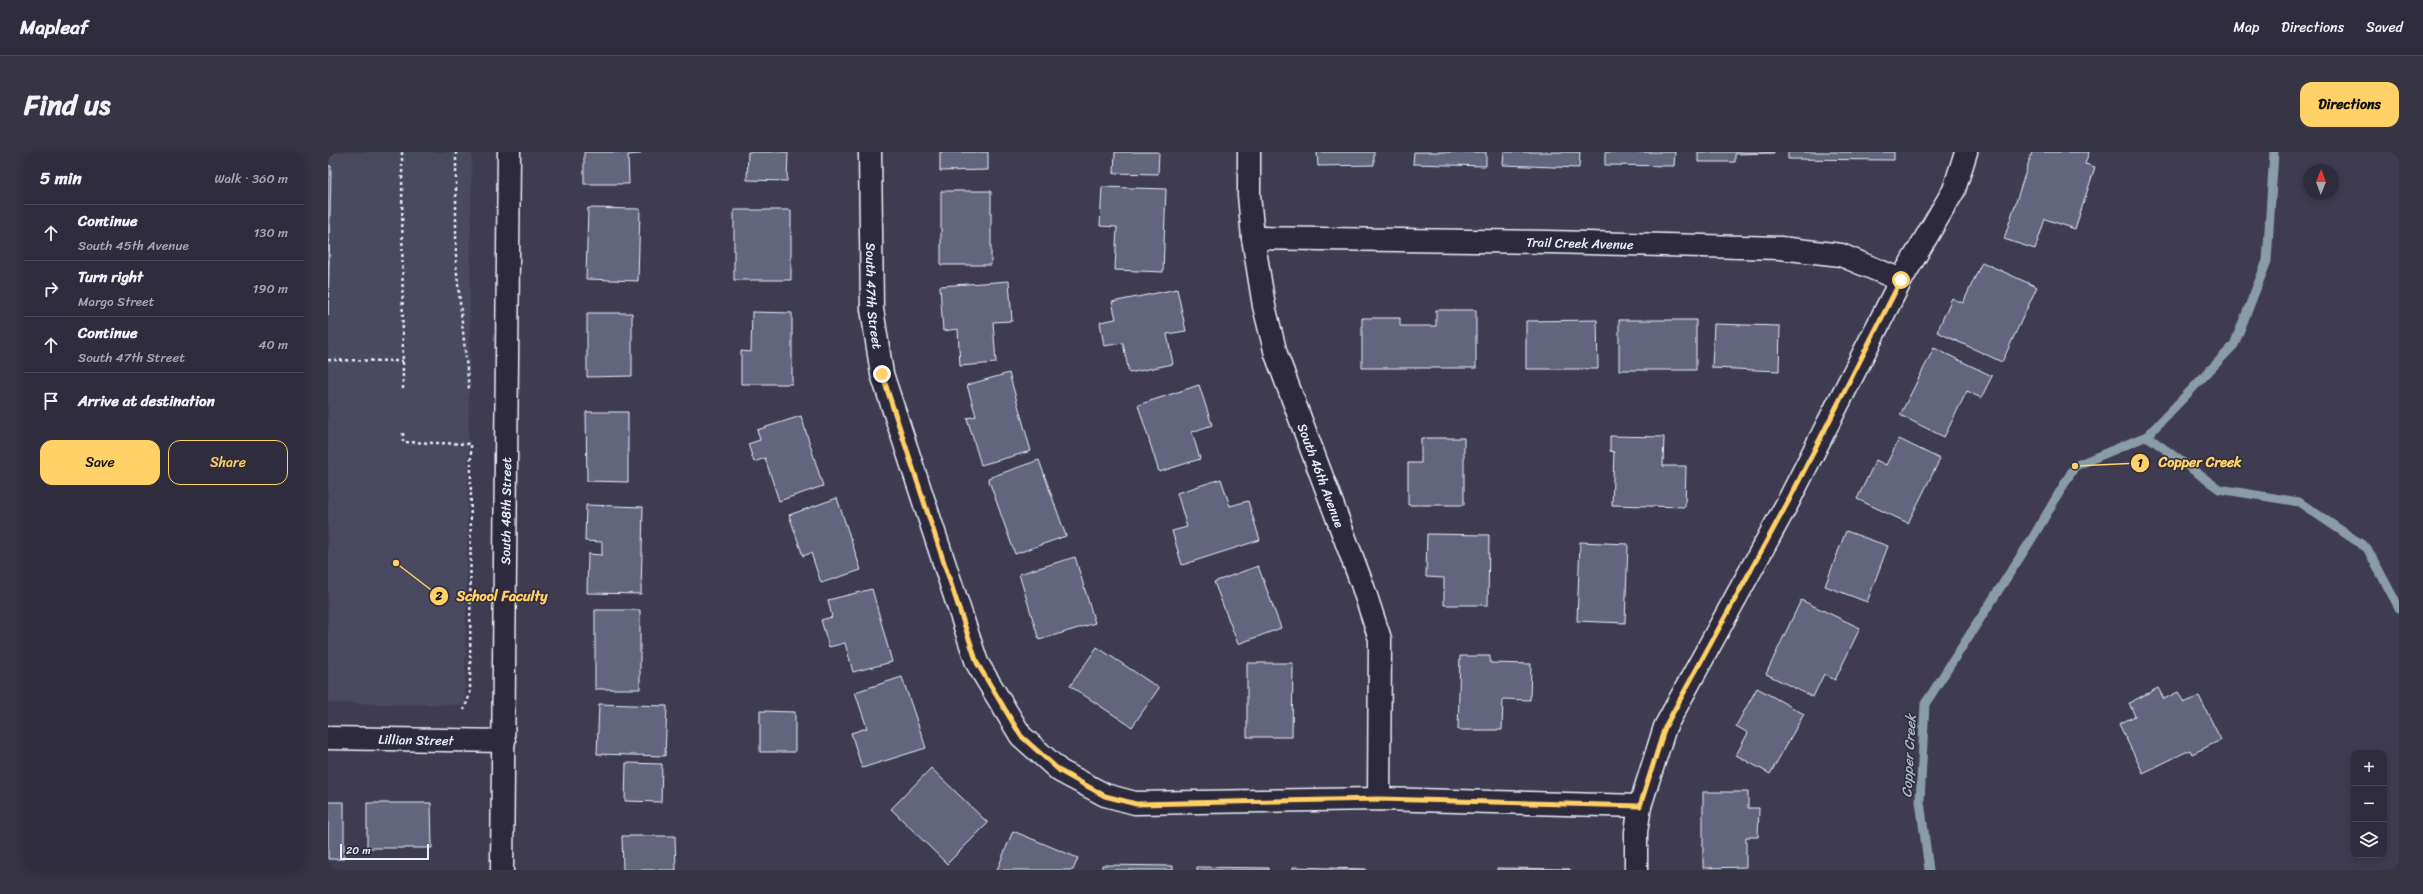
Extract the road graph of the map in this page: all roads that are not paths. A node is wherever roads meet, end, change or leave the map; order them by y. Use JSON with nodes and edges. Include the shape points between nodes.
{"nodes":[{"id":1,"x":509,"y":152,"type":"edge"},
{"id":2,"x":870,"y":152,"type":"edge"},
{"id":3,"x":1249,"y":152,"type":"edge"},
{"id":4,"x":1966,"y":152,"type":"edge"},
{"id":5,"x":1253,"y":238,"type":"junction"},
{"id":6,"x":1901,"y":280,"type":"junction"},
{"id":7,"x":328,"y":738,"type":"edge"},
{"id":8,"x":504,"y":741,"type":"junction"},
{"id":9,"x":1379,"y":799,"type":"junction"},
{"id":10,"x":1640,"y":806,"type":"junction"},
{"id":11,"x":502,"y":870,"type":"edge"},
{"id":12,"x":1636,"y":870,"type":"edge"}],
"edges":[{"from":1,"to":8,"type":"street","name":"South 48th Street"},
{"from":2,"to":9,"type":"street","name":"South 47th Street","via":[[872,309],[882,374],[977,663],[1021,736],[1060,771],[1105,796],[1136,804]]},
{"from":3,"to":5,"type":"street","name":"South 46th Avenue"},
{"from":4,"to":6,"type":"street","via":[[1954,190]]},
{"from":5,"to":6,"type":"street","name":"Trail Creek Avenue","via":[[1780,248],[1841,255]]},
{"from":5,"to":9,"type":"street","name":"South 46th Avenue","via":[[1264,306],[1276,354],[1380,639]]},
{"from":6,"to":10,"type":"street","via":[[1788,502],[1665,727]]},
{"from":7,"to":8,"type":"street","name":"Lillian Street"},
{"from":8,"to":11,"type":"street","name":"South 48th Street"},
{"from":9,"to":10,"type":"street","name":"South 47th Street"},
{"from":10,"to":12,"type":"street","via":[[1636,832]]}]}
